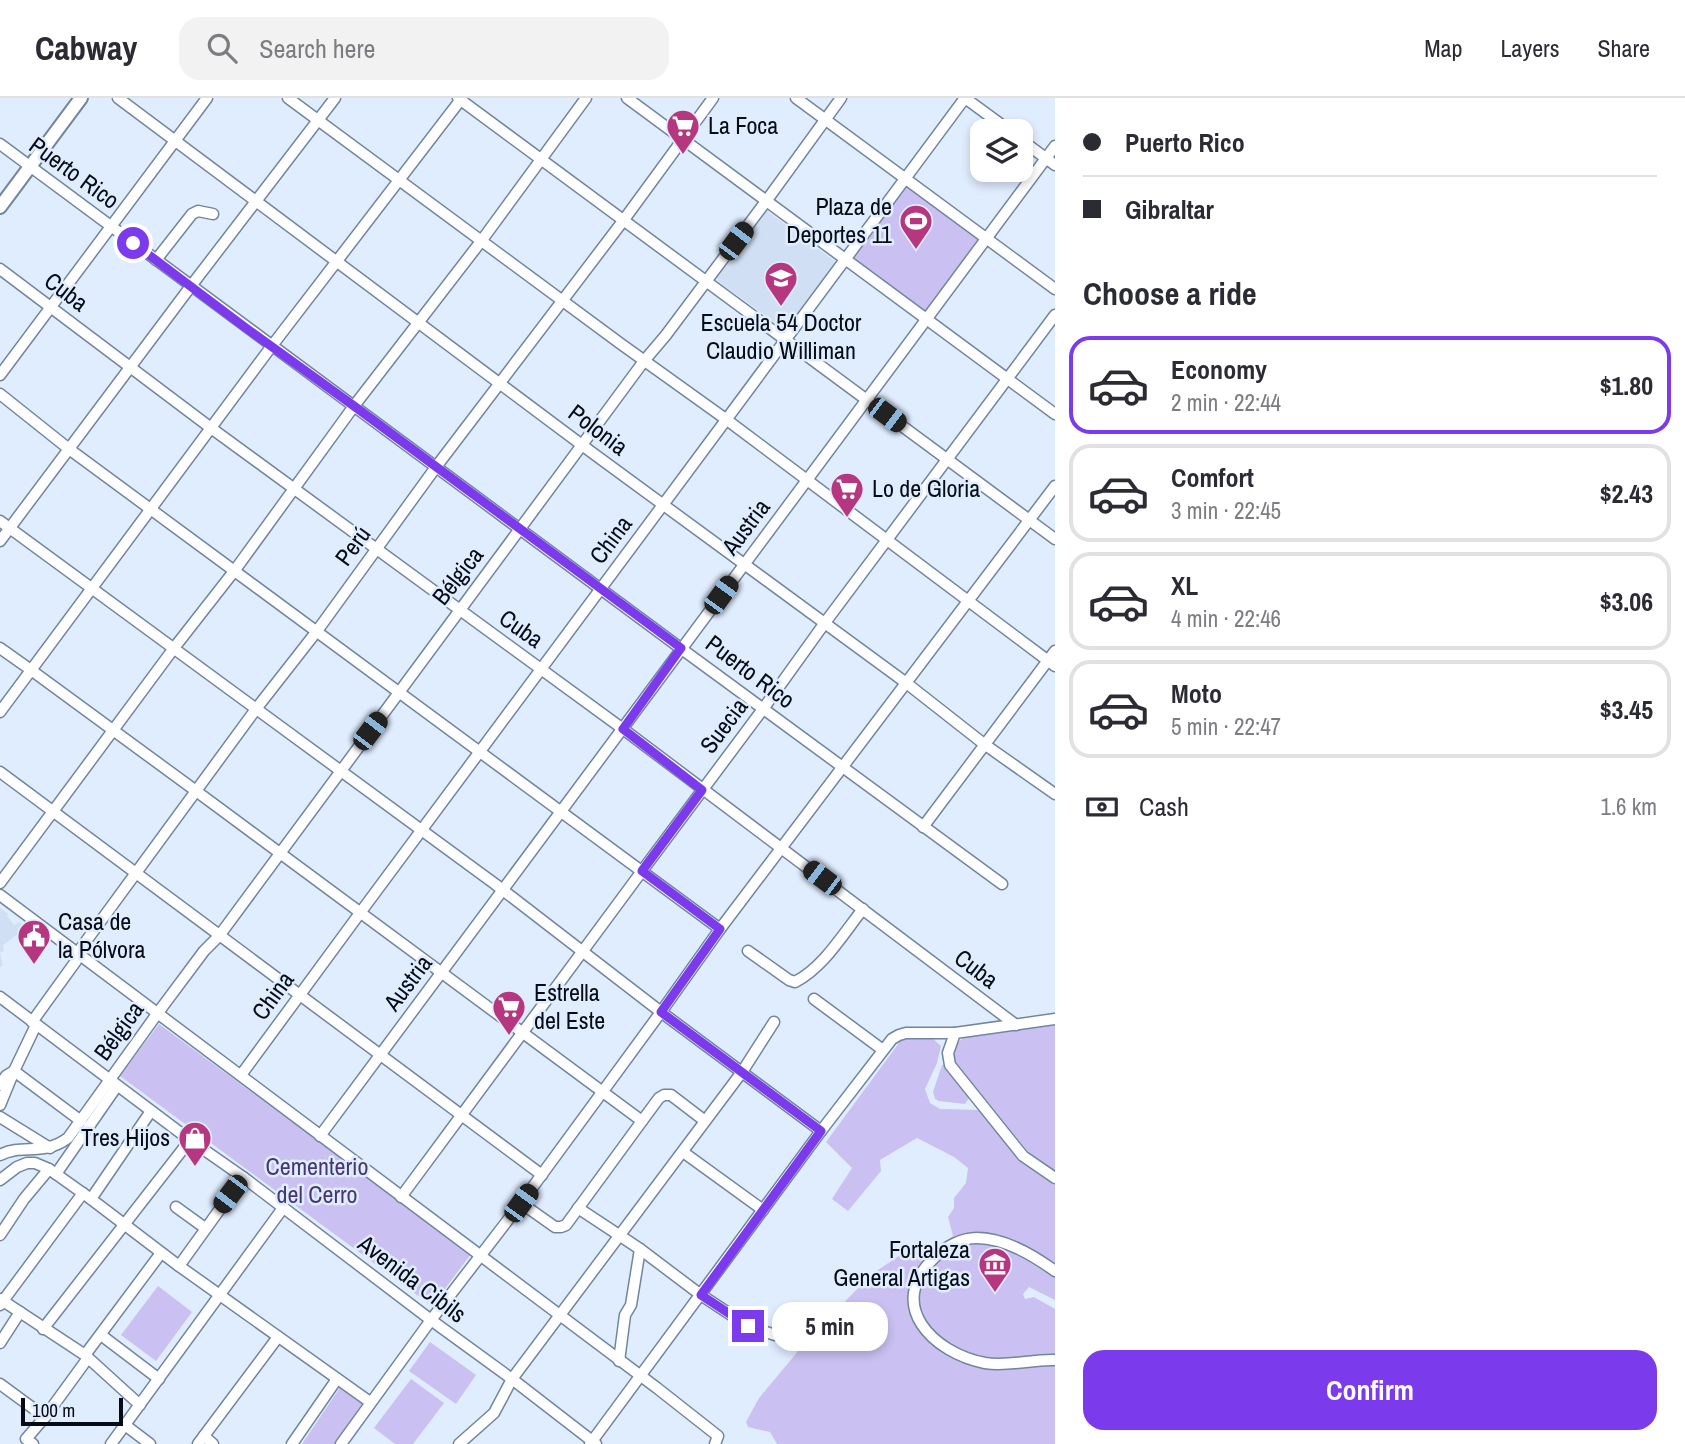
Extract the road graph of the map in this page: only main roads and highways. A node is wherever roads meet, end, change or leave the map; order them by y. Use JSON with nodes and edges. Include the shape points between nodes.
{"nodes":[{"id":1,"x":81,"y":98,"type":"edge"},
{"id":2,"x":0,"y":206,"type":"edge"}],
"edges":[{"from":1,"to":2,"type":"main road"}]}
